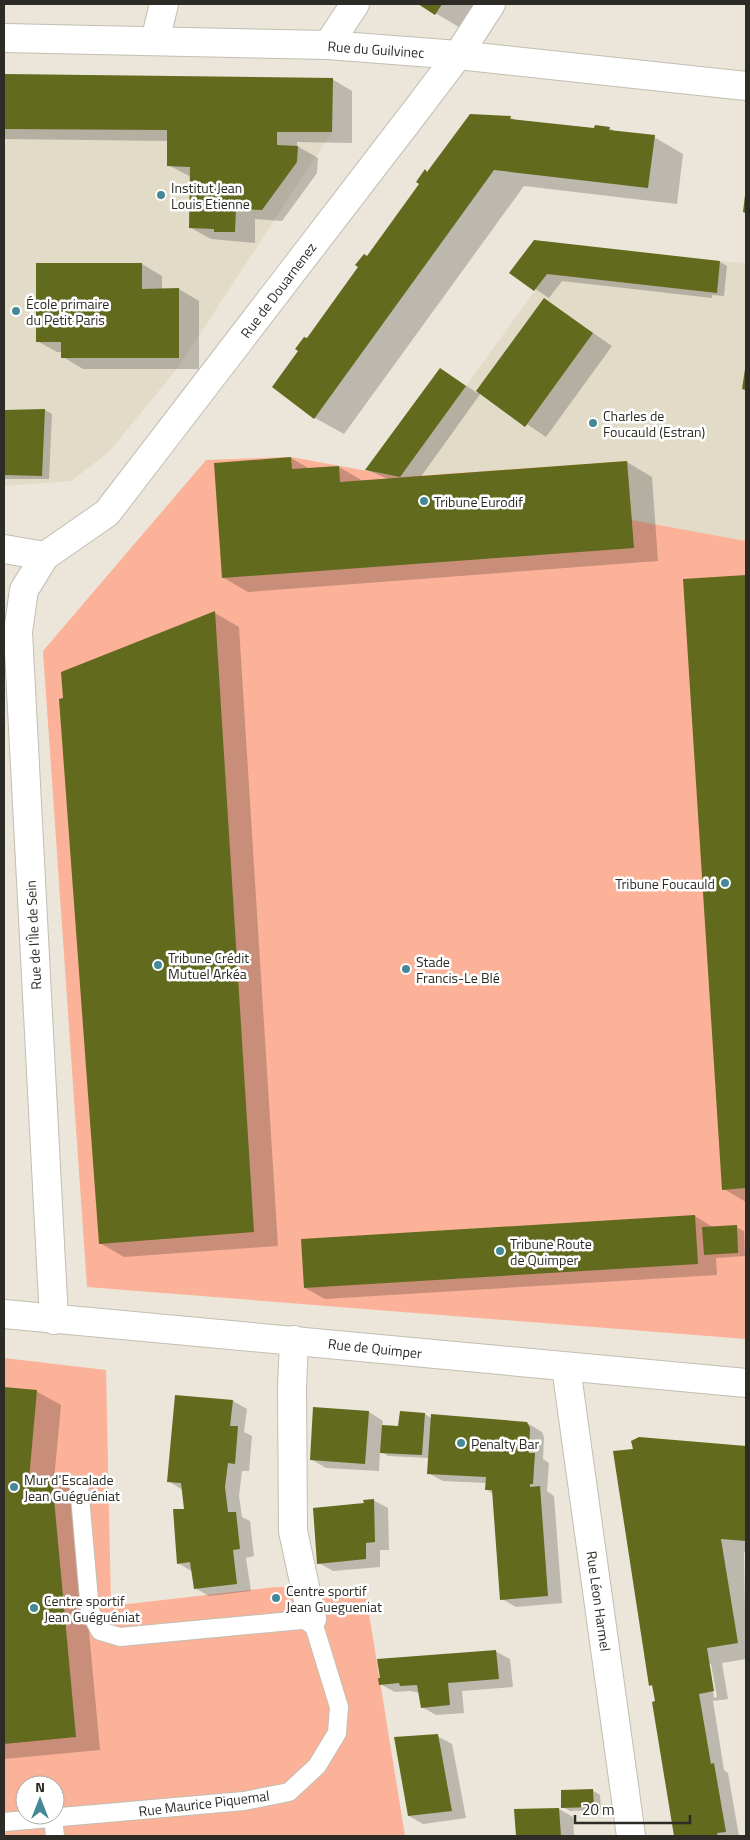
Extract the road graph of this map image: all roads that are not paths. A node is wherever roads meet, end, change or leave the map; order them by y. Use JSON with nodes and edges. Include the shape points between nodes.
{"nodes":[{"id":1,"x":164,"y":4,"type":"edge"},
{"id":2,"x":355,"y":4,"type":"edge"},
{"id":3,"x":491,"y":4,"type":"edge"},
{"id":4,"x":4,"y":38,"type":"edge"},
{"id":5,"x":155,"y":41,"type":"junction"},
{"id":6,"x":328,"y":45,"type":"junction"},
{"id":7,"x":458,"y":55,"type":"junction"},
{"id":8,"x":746,"y":86,"type":"edge"},
{"id":9,"x":4,"y":549,"type":"edge"},
{"id":10,"x":45,"y":556,"type":"junction"},
{"id":11,"x":4,"y":1314,"type":"edge"},
{"id":12,"x":54,"y":1320,"type":"junction"},
{"id":13,"x":294,"y":1340,"type":"junction"},
{"id":14,"x":566,"y":1367,"type":"junction"},
{"id":15,"x":746,"y":1382,"type":"edge"},
{"id":16,"x":79,"y":1485,"type":"dead end"},
{"id":17,"x":312,"y":1619,"type":"junction"},
{"id":18,"x":65,"y":1817,"type":"edge"},
{"id":19,"x":631,"y":1836,"type":"edge"}],
"edges":[{"from":1,"to":5,"type":"street"},
{"from":2,"to":6,"type":"street"},
{"from":3,"to":7,"type":"street","name":"Rue de Douarnenez"},
{"from":4,"to":5,"type":"street","name":"Rue du Guilvinec"},
{"from":5,"to":6,"type":"street","name":"Rue du Guilvinec"},
{"from":6,"to":7,"type":"street","name":"Rue du Guilvinec"},
{"from":7,"to":8,"type":"street","name":"Rue du Guilvinec"},
{"from":7,"to":10,"type":"street","name":"Rue de Douarnenez","via":[[107,513]]},
{"from":9,"to":10,"type":"street"},
{"from":10,"to":12,"type":"street","name":"Rue de l'Île de Sein","via":[[24,590],[18,632]]},
{"from":11,"to":12,"type":"street","name":"Rue de Quimper"},
{"from":12,"to":13,"type":"street","name":"Rue de Quimper"},
{"from":13,"to":14,"type":"street","name":"Rue de Quimper"},
{"from":13,"to":17,"type":"street","name":"Rue Maurice Piquemal","via":[[293,1531]]},
{"from":14,"to":15,"type":"street","name":"Rue de Quimper"},
{"from":14,"to":19,"type":"street","name":"Rue Léon Harmel"},
{"from":16,"to":17,"type":"lane","via":[[90,1611],[100,1631],[120,1637]]},
{"from":17,"to":18,"type":"lane","name":"Rue Maurice Piquemal","via":[[338,1707],[337,1733],[317,1766],[289,1792],[244,1801]]}]}
